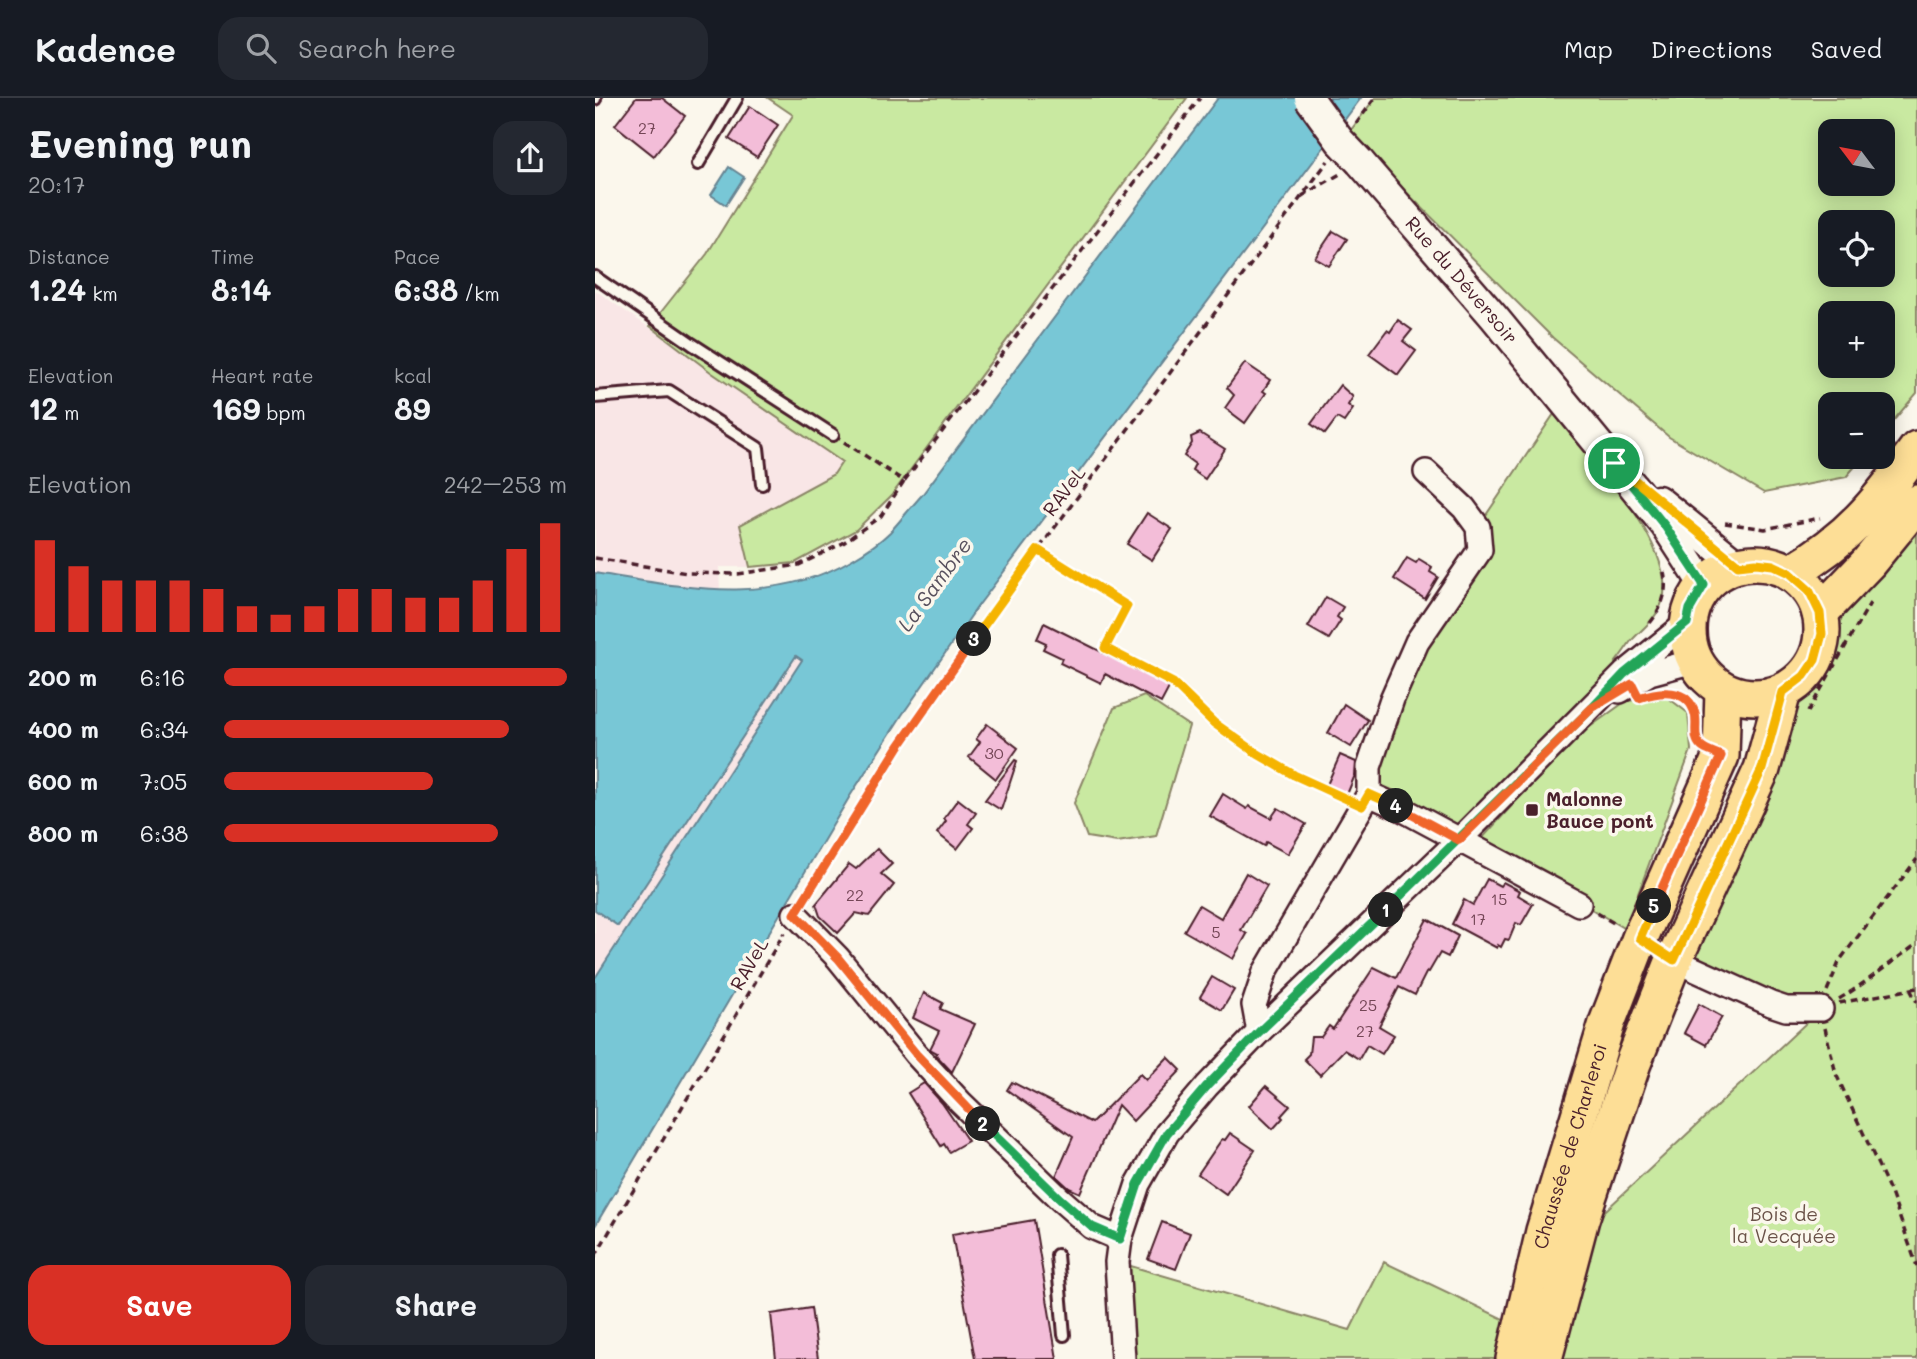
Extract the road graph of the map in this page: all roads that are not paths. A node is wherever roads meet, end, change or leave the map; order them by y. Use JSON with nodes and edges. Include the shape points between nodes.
{"nodes":[{"id":1,"x":737,"y":98,"type":"edge"},
{"id":2,"x":1309,"y":98,"type":"edge"},
{"id":3,"x":698,"y":164,"type":"dead end"},
{"id":4,"x":595,"y":277,"type":"edge"},
{"id":5,"x":595,"y":397,"type":"edge"},
{"id":6,"x":834,"y":435,"type":"road end"},
{"id":7,"x":1917,"y":449,"type":"edge"},
{"id":8,"x":1614,"y":463,"type":"junction"},
{"id":9,"x":1426,"y":472,"type":"dead end"},
{"id":10,"x":762,"y":484,"type":"dead end"},
{"id":11,"x":1917,"y":503,"type":"edge"},
{"id":12,"x":1738,"y":565,"type":"junction"},
{"id":13,"x":1790,"y":573,"type":"junction"},
{"id":14,"x":1704,"y":585,"type":"junction"},
{"id":15,"x":1820,"y":613,"type":"junction"},
{"id":16,"x":1687,"y":623,"type":"junction"},
{"id":17,"x":1694,"y":661,"type":"junction"},
{"id":18,"x":1723,"y":690,"type":"junction"},
{"id":19,"x":1795,"y":702,"type":"junction"},
{"id":20,"x":1592,"y":708,"type":"junction"},
{"id":21,"x":1365,"y":800,"type":"junction"},
{"id":22,"x":1459,"y":840,"type":"junction"},
{"id":23,"x":1580,"y":904,"type":"road end"},
{"id":24,"x":795,"y":914,"type":"road end"},
{"id":25,"x":1632,"y":934,"type":"junction"},
{"id":26,"x":1674,"y":960,"type":"junction"},
{"id":27,"x":1821,"y":1009,"type":"road end"},
{"id":28,"x":1259,"y":1032,"type":"junction"},
{"id":29,"x":1120,"y":1239,"type":"junction"},
{"id":30,"x":1057,"y":1255,"type":"dead end"},
{"id":31,"x":1064,"y":1335,"type":"dead end"},
{"id":32,"x":1123,"y":1359,"type":"edge"},
{"id":33,"x":1514,"y":1359,"type":"edge"},
{"id":34,"x":1544,"y":1359,"type":"edge"}],
"edges":[{"from":1,"to":3,"type":"lane"},
{"from":2,"to":8,"type":"street","name":"Rue du Déversoir","bridge":true,"via":[[1340,141],[1495,317]]},
{"from":4,"to":6,"type":"lane"},
{"from":5,"to":10,"type":"lane","via":[[670,391],[758,447]]},
{"from":7,"to":13,"type":"main road","via":[[1884,495],[1846,536]]},
{"from":8,"to":12,"type":"street","name":"Rue du Déversoir"},
{"from":8,"to":14,"type":"street","name":"Rue du Déversoir","via":[[1665,526]]},
{"from":9,"to":21,"type":"street","via":[[1478,527],[1479,550],[1417,642],[1370,767]]},
{"from":11,"to":15,"type":"main road"},
{"from":12,"to":13,"type":"main road","via":[[1773,565]]},
{"from":12,"to":14,"type":"main road"},
{"from":13,"to":15,"type":"main road","via":[[1809,590]]},
{"from":14,"to":16,"type":"main road"},
{"from":15,"to":19,"type":"main road","via":[[1822,634],[1815,660]]},
{"from":16,"to":17,"type":"main road"},
{"from":16,"to":20,"type":"street","via":[[1624,674]]},
{"from":17,"to":18,"type":"main road"},
{"from":17,"to":20,"type":"street","via":[[1650,673]]},
{"from":18,"to":19,"type":"main road"},
{"from":18,"to":25,"type":"main road","name":"Chaussée de Charleroi","via":[[1721,756]]},
{"from":19,"to":26,"type":"main road","name":"Chaussée de Charleroi"},
{"from":20,"to":22,"type":"street"},
{"from":21,"to":22,"type":"street","via":[[1400,808]]},
{"from":21,"to":28,"type":"street","via":[[1265,972],[1254,1005]]},
{"from":22,"to":23,"type":"street"},
{"from":22,"to":28,"type":"street"},
{"from":24,"to":29,"type":"street","via":[[960,1102],[1092,1227]]},
{"from":25,"to":26,"type":"main road"},
{"from":25,"to":33,"type":"main road","name":"Chaussée de Charleroi","via":[[1544,1231]]},
{"from":26,"to":27,"type":"street","via":[[1786,1009]]},
{"from":26,"to":34,"type":"main road","name":"Chaussée de Charleroi","via":[[1633,1063],[1585,1206]]},
{"from":28,"to":29,"type":"street","via":[[1167,1133],[1138,1184]]},
{"from":29,"to":32,"type":"street","via":[[1117,1262]]},
{"from":30,"to":31,"type":"lane"}]}
